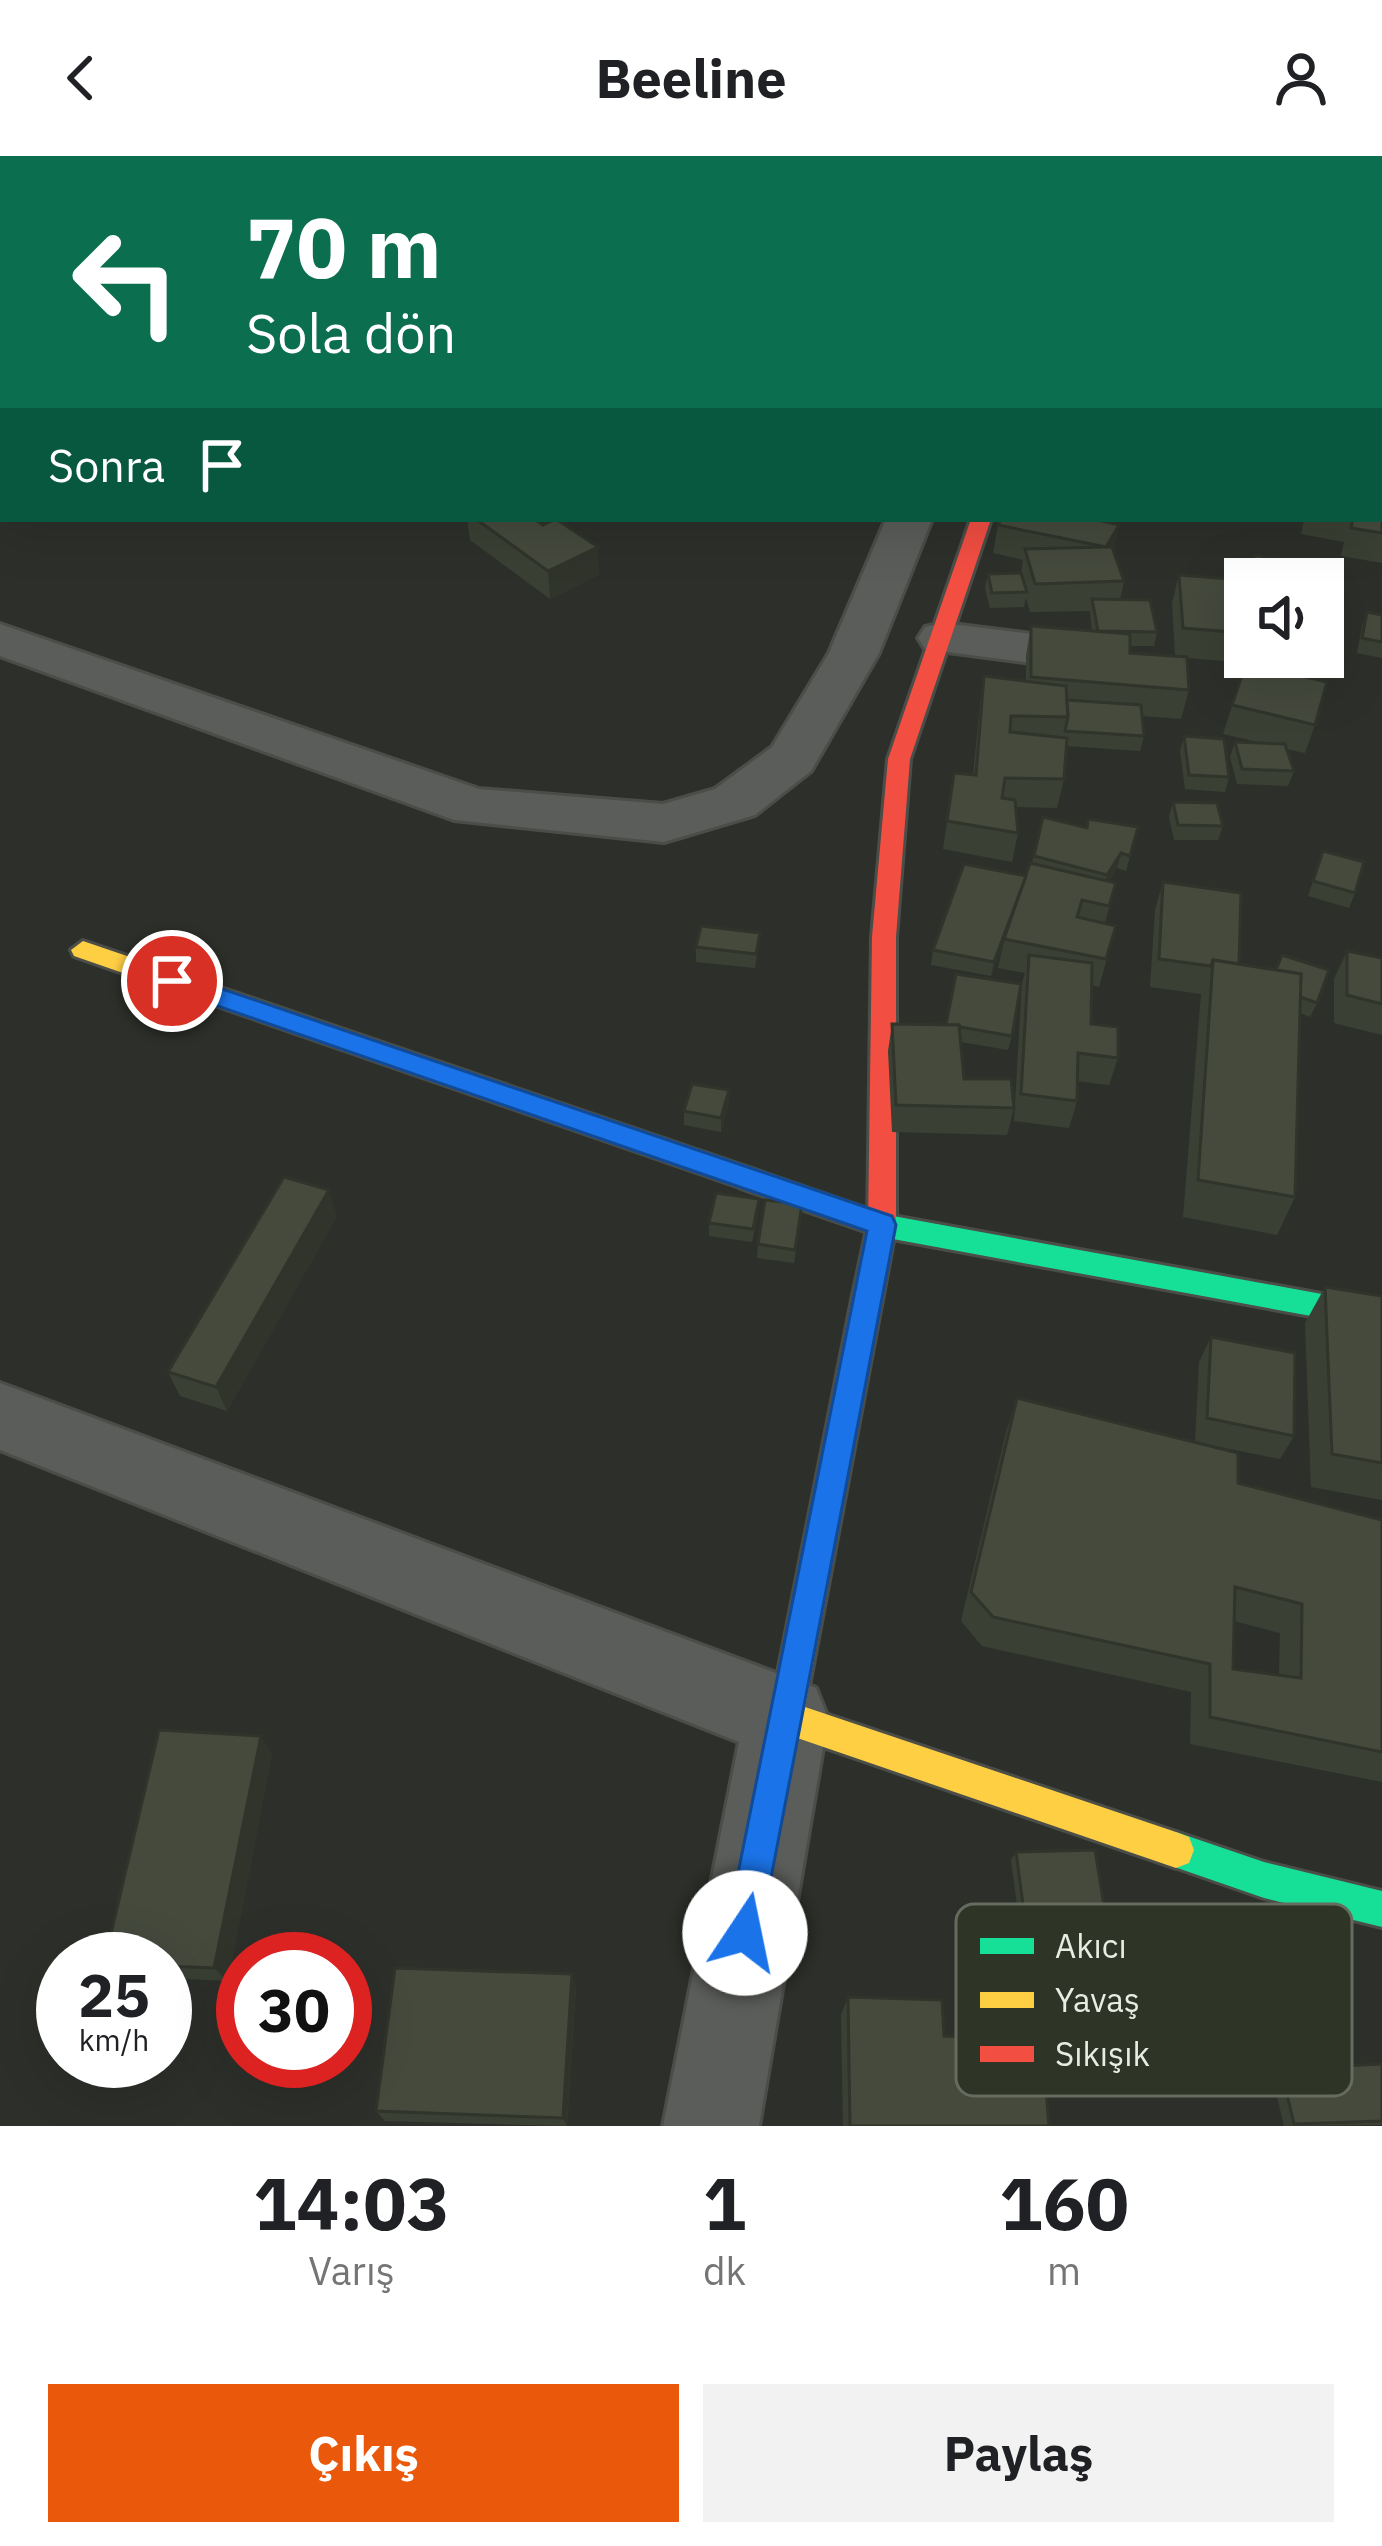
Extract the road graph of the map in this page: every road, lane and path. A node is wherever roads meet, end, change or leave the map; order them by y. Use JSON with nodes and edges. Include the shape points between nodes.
{"nodes":[{"id":1,"x":908,"y":522,"type":"edge"},
{"id":2,"x":980,"y":522,"type":"edge"},
{"id":3,"x":944,"y":638,"type":"junction"},
{"id":4,"x":0,"y":639,"type":"edge"},
{"id":5,"x":1106,"y":658,"type":"edge"},
{"id":6,"x":82,"y":950,"type":"dead end"},
{"id":7,"x":882,"y":1225,"type":"junction"},
{"id":8,"x":1382,"y":1317,"type":"edge"},
{"id":9,"x":0,"y":1416,"type":"edge"},
{"id":10,"x":786,"y":1718,"type":"junction"},
{"id":11,"x":1382,"y":1909,"type":"edge"},
{"id":12,"x":711,"y":2126,"type":"edge"}],
"edges":[{"from":1,"to":4,"type":"street","via":[[854,653],[792,759],[735,802],[664,824],[474,807]]},
{"from":2,"to":3,"type":"street"},
{"from":3,"to":5,"type":"street"},
{"from":3,"to":7,"type":"street","via":[[899,759],[884,937]]},
{"from":6,"to":7,"type":"street"},
{"from":7,"to":8,"type":"street"},
{"from":7,"to":10,"type":"street"},
{"from":9,"to":10,"type":"street"},
{"from":10,"to":11,"type":"street","via":[[1264,1880]]},
{"from":10,"to":12,"type":"street"}]}
